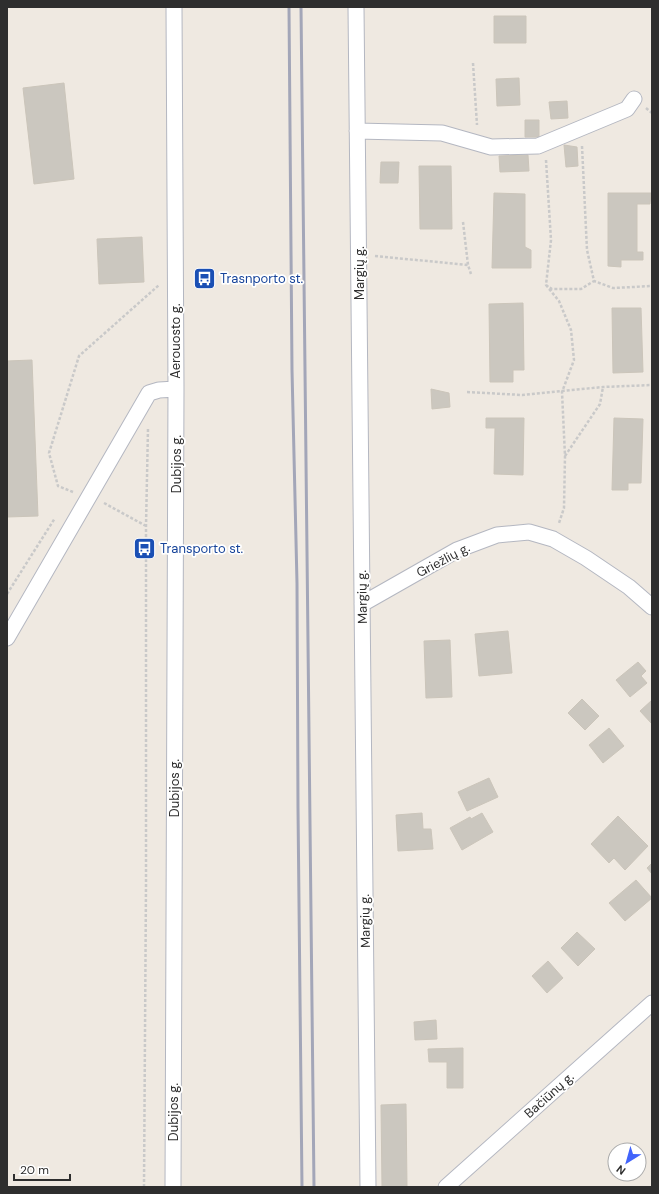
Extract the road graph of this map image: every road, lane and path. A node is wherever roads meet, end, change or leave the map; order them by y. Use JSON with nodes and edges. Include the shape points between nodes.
{"nodes":[{"id":1,"x":174,"y":7,"type":"edge"},
{"id":2,"x":356,"y":7,"type":"edge"},
{"id":3,"x":473,"y":62,"type":"dead end"},
{"id":4,"x":634,"y":99,"type":"dead end"},
{"id":5,"x":581,"y":128,"type":"junction"},
{"id":6,"x":358,"y":131,"type":"junction"},
{"id":7,"x":478,"y":144,"type":"junction"},
{"id":8,"x":544,"y":144,"type":"junction"},
{"id":9,"x":463,"y":222,"type":"dead end"},
{"id":10,"x":359,"y":254,"type":"junction"},
{"id":11,"x":468,"y":265,"type":"junction"},
{"id":12,"x":174,"y":272,"type":"junction"},
{"id":13,"x":471,"y":274,"type":"dead end"},
{"id":14,"x":594,"y":281,"type":"junction"},
{"id":15,"x":546,"y":285,"type":"junction"},
{"id":16,"x":652,"y":286,"type":"edge"},
{"id":17,"x":652,"y":385,"type":"edge"},
{"id":18,"x":603,"y":387,"type":"junction"},
{"id":19,"x":176,"y":390,"type":"junction"},
{"id":20,"x":467,"y":392,"type":"dead end"},
{"id":21,"x":562,"y":392,"type":"junction"},
{"id":22,"x":148,"y":425,"type":"dead end"},
{"id":23,"x":565,"y":456,"type":"junction"},
{"id":24,"x":58,"y":486,"type":"dead end"},
{"id":25,"x":90,"y":496,"type":"junction"},
{"id":26,"x":59,"y":512,"type":"dead end"},
{"id":27,"x":146,"y":526,"type":"junction"},
{"id":28,"x":553,"y":538,"type":"junction"},
{"id":29,"x":7,"y":594,"type":"edge"},
{"id":30,"x":362,"y":604,"type":"junction"},
{"id":31,"x":652,"y":607,"type":"edge"},
{"id":32,"x":7,"y":638,"type":"edge"},
{"id":33,"x":652,"y":1003,"type":"edge"},
{"id":34,"x":144,"y":1187,"type":"edge"},
{"id":35,"x":173,"y":1187,"type":"edge"},
{"id":36,"x":368,"y":1187,"type":"edge"},
{"id":37,"x":446,"y":1187,"type":"edge"}],
"edges":[{"from":1,"to":12,"type":"street","name":"Aerouosto g."},
{"from":2,"to":6,"type":"street","name":"Margių g."},
{"from":3,"to":7,"type":"path"},
{"from":4,"to":5,"type":"street","via":[[627,109]]},
{"from":5,"to":8,"type":"street"},
{"from":5,"to":14,"type":"path","via":[[588,250]]},
{"from":6,"to":7,"type":"street","via":[[442,133]]},
{"from":6,"to":10,"type":"street","name":"Margių g."},
{"from":7,"to":8,"type":"street","via":[[491,147]]},
{"from":8,"to":15,"type":"path","via":[[551,240]]},
{"from":9,"to":11,"type":"path"},
{"from":10,"to":11,"type":"path"},
{"from":10,"to":30,"type":"street","name":"Margių g."},
{"from":11,"to":13,"type":"path"},
{"from":12,"to":19,"type":"street","name":"Aerouosto g."},
{"from":12,"to":24,"type":"path","via":[[79,356],[49,453]]},
{"from":14,"to":15,"type":"path","via":[[581,289],[552,289]]},
{"from":14,"to":16,"type":"path","via":[[613,288]]},
{"from":15,"to":21,"type":"path","via":[[560,301],[571,330],[574,360]]},
{"from":17,"to":18,"type":"path"},
{"from":18,"to":21,"type":"path"},
{"from":18,"to":23,"type":"path","via":[[600,404]]},
{"from":19,"to":25,"type":"street","name":"Aerouosto g.","via":[[160,390],[149,394]]},
{"from":19,"to":35,"type":"street","name":"Dubijos g."},
{"from":20,"to":21,"type":"path","via":[[522,395]]},
{"from":21,"to":23,"type":"path"},
{"from":22,"to":27,"type":"path"},
{"from":23,"to":28,"type":"path","via":[[564,508]]},
{"from":25,"to":27,"type":"path"},
{"from":25,"to":32,"type":"street","name":"Aerouosto g."},
{"from":26,"to":29,"type":"path"},
{"from":27,"to":34,"type":"path"},
{"from":28,"to":30,"type":"street","name":"Griežlių g.","via":[[529,532],[497,534],[457,550]]},
{"from":28,"to":31,"type":"street","name":"Griežlių g.","via":[[629,586]]},
{"from":30,"to":36,"type":"street","name":"Margių g."},
{"from":33,"to":37,"type":"street","name":"Bačiūnų g."}]}
